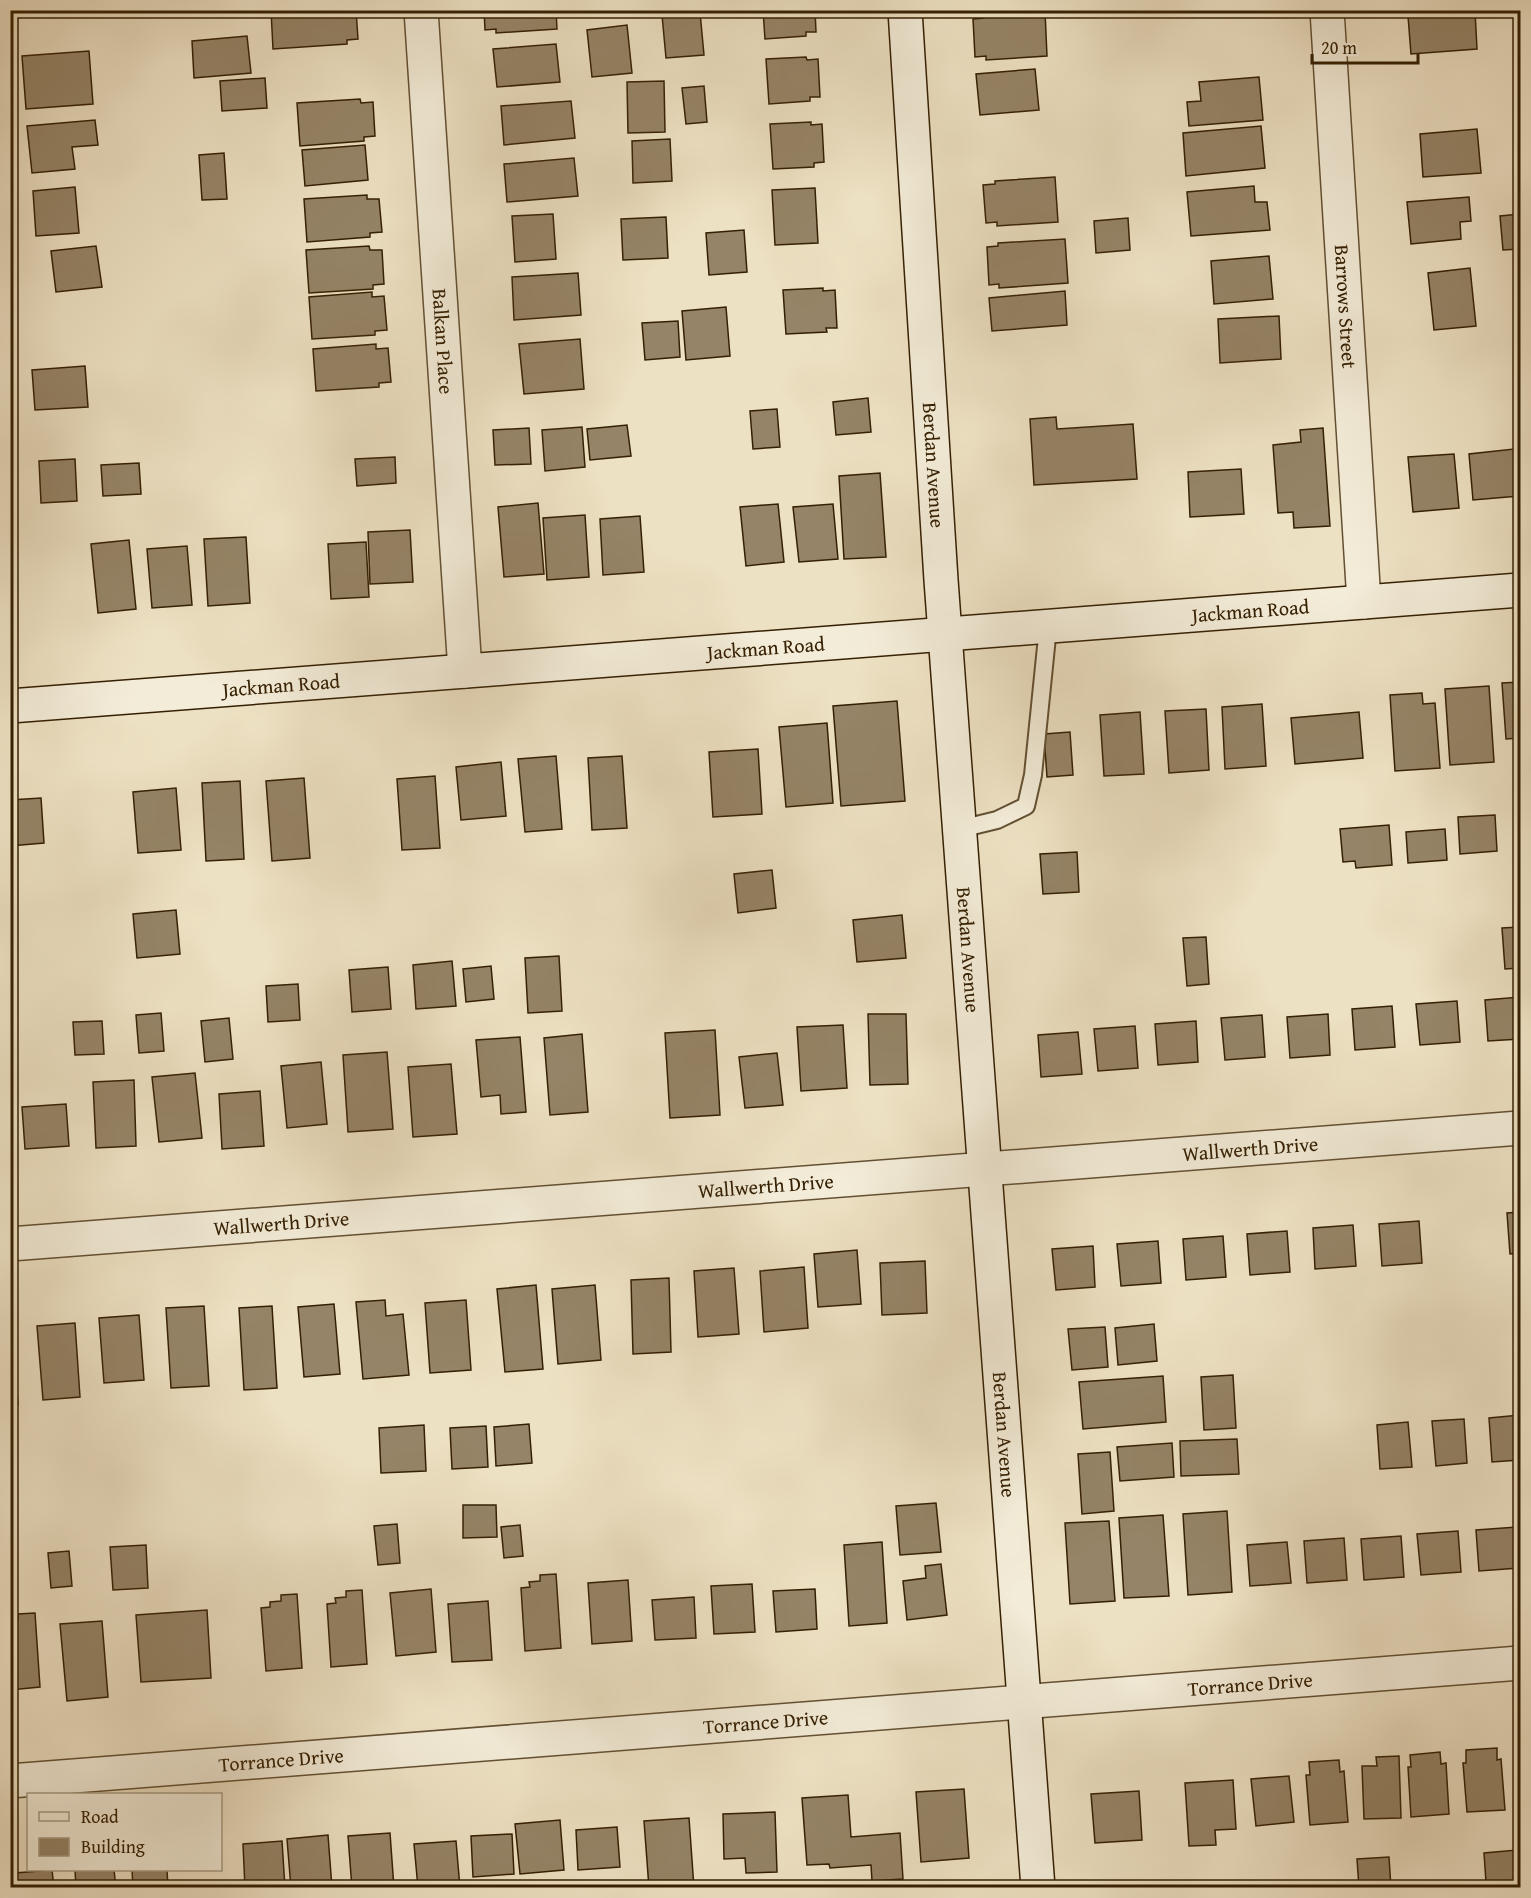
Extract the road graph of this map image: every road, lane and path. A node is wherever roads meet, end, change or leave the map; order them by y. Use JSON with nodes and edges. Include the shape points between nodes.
{"nodes":[{"id":1,"x":421,"y":10,"type":"edge"},
{"id":2,"x":904,"y":10,"type":"edge"},
{"id":3,"x":1328,"y":10,"type":"edge"},
{"id":4,"x":1521,"y":590,"type":"edge"},
{"id":5,"x":1364,"y":603,"type":"junction"},
{"id":6,"x":1048,"y":627,"type":"junction"},
{"id":7,"x":945,"y":634,"type":"junction"},
{"id":8,"x":465,"y":671,"type":"junction"},
{"id":9,"x":10,"y":706,"type":"edge"},
{"id":10,"x":960,"y":829,"type":"junction"},
{"id":11,"x":1521,"y":1128,"type":"edge"},
{"id":12,"x":985,"y":1169,"type":"junction"},
{"id":13,"x":10,"y":1244,"type":"edge"},
{"id":14,"x":1521,"y":1664,"type":"edge"},
{"id":15,"x":1024,"y":1702,"type":"junction"},
{"id":16,"x":10,"y":1781,"type":"edge"},
{"id":17,"x":1038,"y":1887,"type":"edge"}],
"edges":[{"from":1,"to":8,"type":"street","name":"Balkan Place"},
{"from":2,"to":7,"type":"street","name":"Berdan Avenue"},
{"from":3,"to":5,"type":"street","name":"Barrows Street"},
{"from":4,"to":5,"type":"street","name":"Jackman Road"},
{"from":5,"to":6,"type":"street","name":"Jackman Road"},
{"from":6,"to":7,"type":"street","name":"Jackman Road"},
{"from":6,"to":10,"type":"lane","via":[[1033,775],[1026,806],[997,820]]},
{"from":7,"to":8,"type":"street","name":"Jackman Road"},
{"from":7,"to":10,"type":"street","name":"Berdan Avenue"},
{"from":8,"to":9,"type":"street","name":"Jackman Road"},
{"from":10,"to":12,"type":"street","name":"Berdan Avenue"},
{"from":11,"to":12,"type":"street","name":"Wallwerth Drive"},
{"from":12,"to":13,"type":"street","name":"Wallwerth Drive"},
{"from":12,"to":15,"type":"street","name":"Berdan Avenue"},
{"from":14,"to":15,"type":"street","name":"Torrance Drive"},
{"from":15,"to":16,"type":"street","name":"Torrance Drive"},
{"from":15,"to":17,"type":"street","name":"Berdan Avenue"}]}
